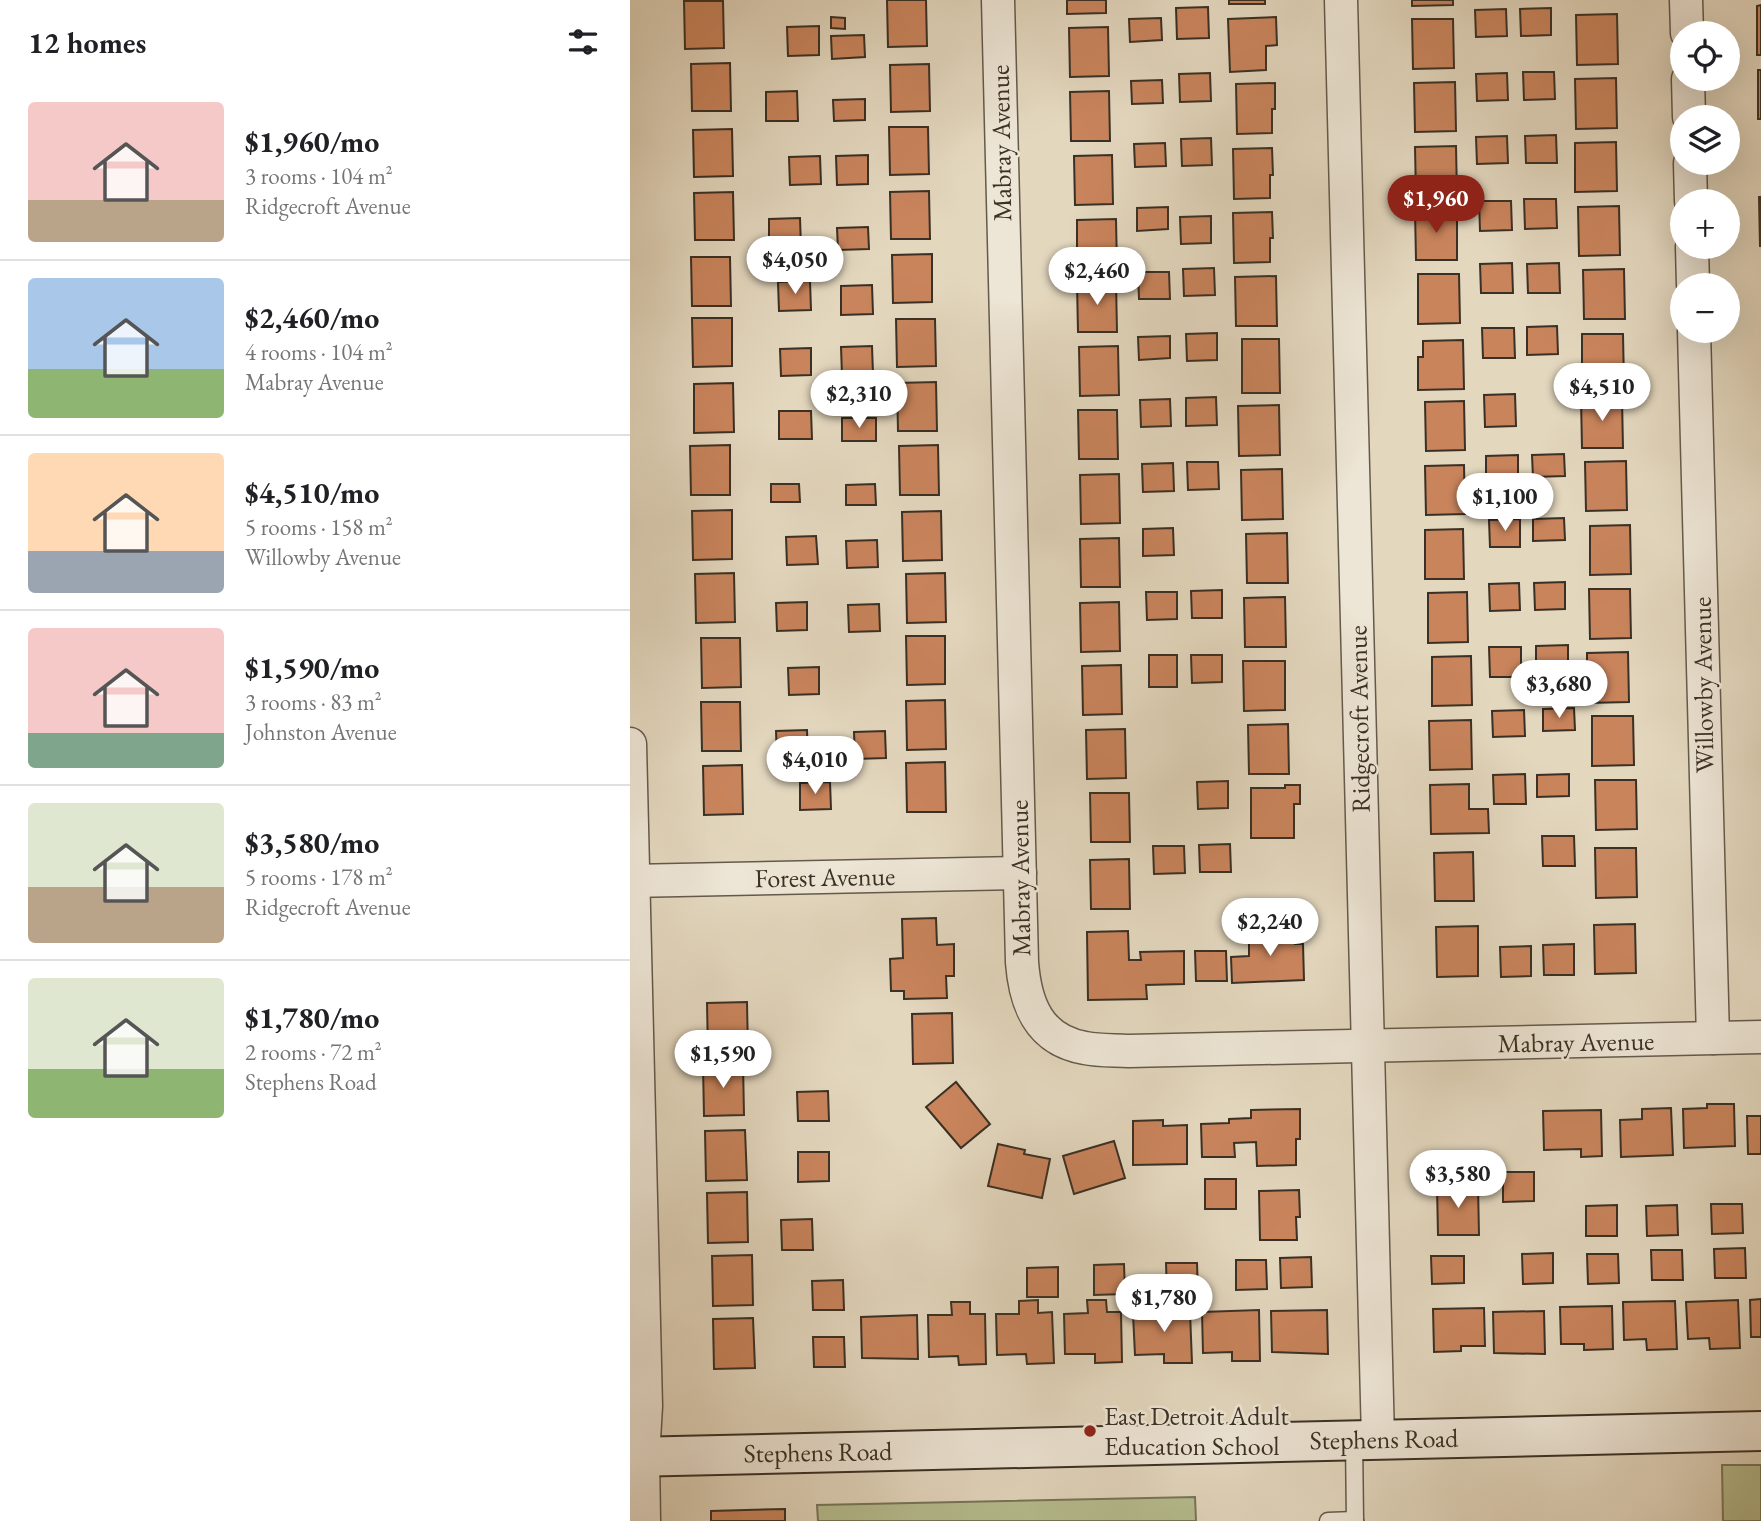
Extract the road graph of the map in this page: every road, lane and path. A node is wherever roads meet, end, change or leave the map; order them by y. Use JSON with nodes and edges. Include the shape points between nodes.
{"nodes":[{"id":1,"x":998,"y":0,"type":"edge"},
{"id":2,"x":1342,"y":0,"type":"edge"},
{"id":3,"x":1686,"y":0,"type":"edge"},
{"id":4,"x":1687,"y":21,"type":"edge"},
{"id":5,"x":1695,"y":343,"type":"edge"},
{"id":6,"x":630,"y":744,"type":"edge"},
{"id":7,"x":1020,"y":873,"type":"junction"},
{"id":8,"x":632,"y":881,"type":"edge"},
{"id":9,"x":1761,"y":1037,"type":"edge"},
{"id":10,"x":1713,"y":1038,"type":"junction"},
{"id":11,"x":1367,"y":1047,"type":"junction"},
{"id":12,"x":1761,"y":1431,"type":"edge"},
{"id":13,"x":1366,"y":1439,"type":"junction"},
{"id":14,"x":636,"y":1457,"type":"edge"},
{"id":15,"x":1356,"y":1520,"type":"edge"},
{"id":16,"x":644,"y":1521,"type":"edge"},
{"id":17,"x":1328,"y":1521,"type":"edge"}],
"edges":[{"from":1,"to":7,"type":"street","name":"Mabray Avenue"},
{"from":2,"to":11,"type":"street","name":"Ridgecroft Avenue"},
{"from":3,"to":4,"type":"street"},
{"from":5,"to":10,"type":"street","name":"Willowby Avenue"},
{"from":6,"to":8,"type":"street"},
{"from":7,"to":8,"type":"street","name":"Forest Avenue"},
{"from":7,"to":11,"type":"street","name":"Mabray Avenue","via":[[1027,1000],[1041,1024],[1064,1041],[1084,1048],[1129,1051]]},
{"from":8,"to":14,"type":"street","via":[[646,1406]]},
{"from":9,"to":10,"type":"street","name":"Mabray Avenue"},
{"from":10,"to":11,"type":"street","name":"Mabray Avenue"},
{"from":11,"to":13,"type":"street","name":"Ridgecroft Avenue"},
{"from":12,"to":13,"type":"street","name":"Stephens Road"},
{"from":13,"to":14,"type":"street","name":"Stephens Road"},
{"from":13,"to":15,"type":"lane"},
{"from":14,"to":16,"type":"street"},
{"from":15,"to":17,"type":"lane"}]}
